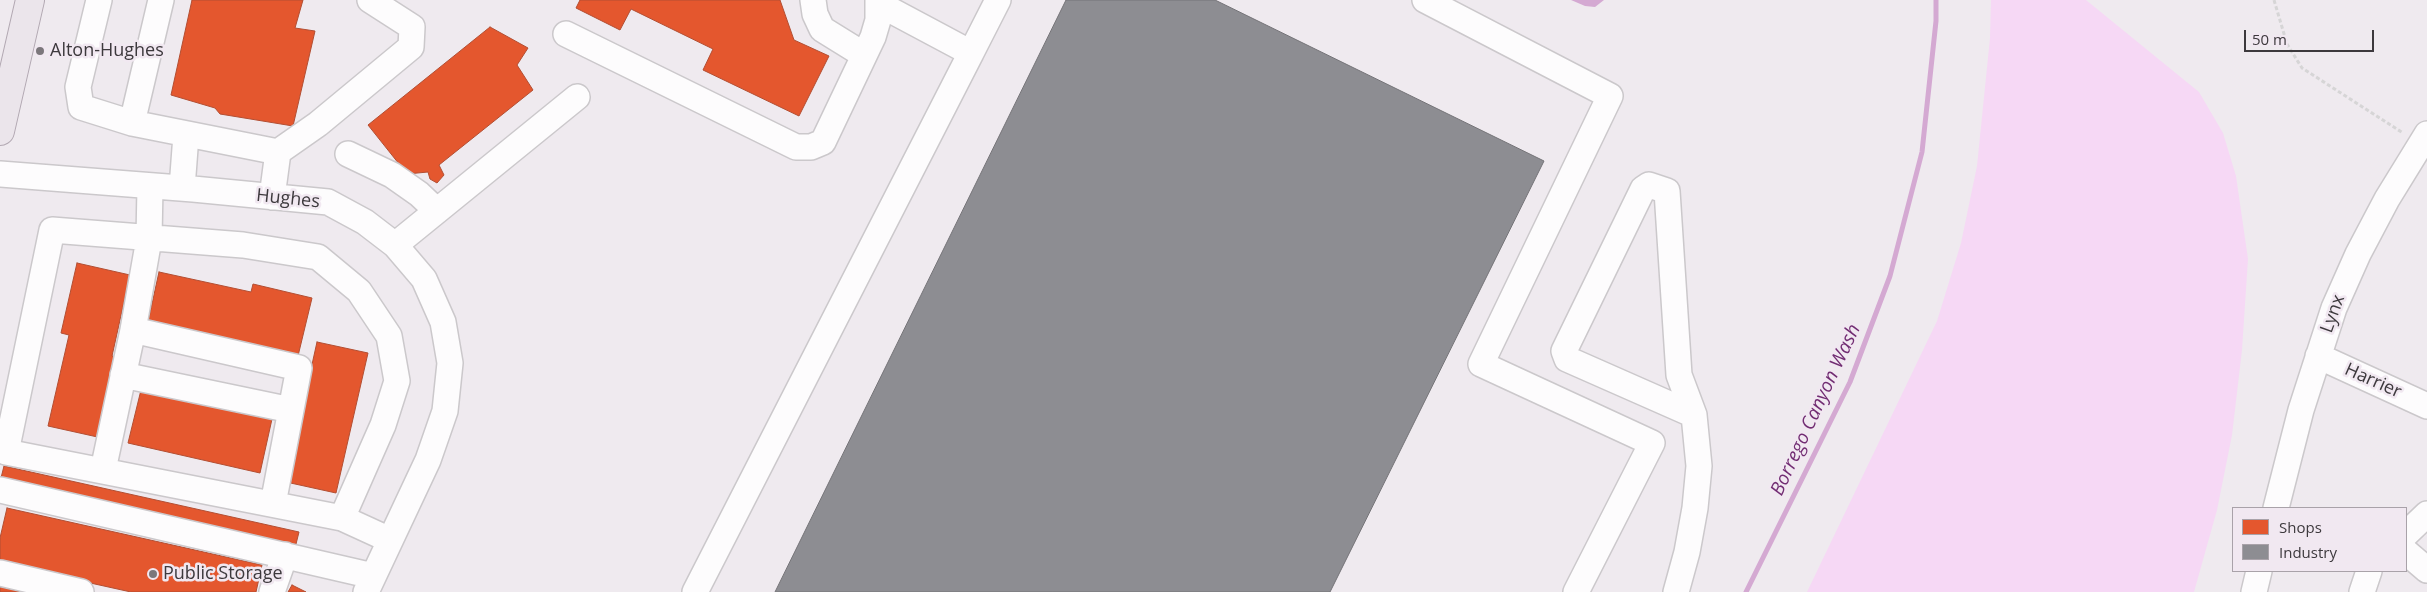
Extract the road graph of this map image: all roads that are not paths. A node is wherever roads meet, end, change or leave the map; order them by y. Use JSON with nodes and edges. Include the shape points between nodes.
{"nodes":[{"id":1,"x":30,"y":0,"type":"edge"},
{"id":2,"x":99,"y":0,"type":"edge"},
{"id":3,"x":160,"y":0,"type":"edge"},
{"id":4,"x":370,"y":0,"type":"edge"},
{"id":5,"x":813,"y":0,"type":"edge"},
{"id":6,"x":998,"y":0,"type":"edge"},
{"id":7,"x":1425,"y":0,"type":"edge"},
{"id":8,"x":878,"y":2,"type":"edge"},
{"id":9,"x":566,"y":34,"type":"dead end"},
{"id":10,"x":971,"y":53,"type":"junction"},
{"id":11,"x":864,"y":55,"type":"junction"},
{"id":12,"x":578,"y":97,"type":"dead end"},
{"id":13,"x":132,"y":124,"type":"junction"},
{"id":14,"x":0,"y":130,"type":"edge"},
{"id":15,"x":186,"y":135,"type":"junction"},
{"id":16,"x":2424,"y":139,"type":"edge"},
{"id":17,"x":278,"y":152,"type":"junction"},
{"id":18,"x":348,"y":154,"type":"dead end"},
{"id":19,"x":0,"y":174,"type":"edge"},
{"id":20,"x":150,"y":186,"type":"junction"},
{"id":21,"x":182,"y":188,"type":"junction"},
{"id":22,"x":272,"y":197,"type":"junction"},
{"id":23,"x":437,"y":211,"type":"junction"},
{"id":24,"x":149,"y":239,"type":"junction"},
{"id":25,"x":395,"y":245,"type":"junction"},
{"id":26,"x":133,"y":330,"type":"junction"},
{"id":27,"x":2318,"y":356,"type":"junction"},
{"id":28,"x":123,"y":375,"type":"junction"},
{"id":29,"x":2427,"y":406,"type":"edge"},
{"id":30,"x":291,"y":410,"type":"junction"},
{"id":31,"x":1694,"y":415,"type":"junction"},
{"id":32,"x":103,"y":470,"type":"junction"},
{"id":33,"x":0,"y":490,"type":"edge"},
{"id":34,"x":273,"y":504,"type":"junction"},
{"id":35,"x":2276,"y":507,"type":"edge"},
{"id":36,"x":2427,"y":514,"type":"edge"},
{"id":37,"x":342,"y":518,"type":"junction"},
{"id":38,"x":2407,"y":533,"type":"edge"},
{"id":39,"x":390,"y":540,"type":"junction"},
{"id":40,"x":2407,"y":553,"type":"edge"},
{"id":41,"x":284,"y":555,"type":"junction"},
{"id":42,"x":2427,"y":570,"type":"edge"},
{"id":43,"x":2260,"y":572,"type":"edge"},
{"id":44,"x":2370,"y":572,"type":"edge"},
{"id":45,"x":0,"y":573,"type":"edge"},
{"id":46,"x":369,"y":584,"type":"edge"},
{"id":47,"x":81,"y":592,"type":"edge"},
{"id":48,"x":272,"y":592,"type":"edge"},
{"id":49,"x":695,"y":592,"type":"edge"},
{"id":50,"x":1576,"y":592,"type":"edge"},
{"id":51,"x":1676,"y":592,"type":"edge"},
{"id":52,"x":2254,"y":592,"type":"edge"},
{"id":53,"x":2362,"y":592,"type":"edge"}],
"edges":[{"from":1,"to":14,"type":"main road"},
{"from":2,"to":13,"type":"street","via":[[78,87],[81,106]]},
{"from":3,"to":13,"type":"street"},
{"from":4,"to":17,"type":"street","via":[[412,27],[411,47],[318,124]]},
{"from":5,"to":11,"type":"street","via":[[822,29]]},
{"from":6,"to":10,"type":"street"},
{"from":7,"to":50,"type":"street","via":[[1610,96],[1481,364],[1652,443]]},
{"from":8,"to":10,"type":"street"},
{"from":8,"to":11,"type":"street","via":[[878,20]]},
{"from":9,"to":11,"type":"street","via":[[796,147],[811,147],[823,142]]},
{"from":10,"to":49,"type":"street"},
{"from":12,"to":23,"type":"street"},
{"from":13,"to":15,"type":"street"},
{"from":15,"to":17,"type":"street"},
{"from":15,"to":21,"type":"street"},
{"from":16,"to":27,"type":"street","name":"Lynx","via":[[2358,254],[2334,308]]},
{"from":17,"to":22,"type":"street"},
{"from":18,"to":23,"type":"street","via":[[392,175]]},
{"from":19,"to":20,"type":"street","name":"Hughes"},
{"from":20,"to":21,"type":"street","name":"Hughes"},
{"from":20,"to":24,"type":"street"},
{"from":21,"to":22,"type":"street","name":"Hughes"},
{"from":22,"to":25,"type":"street","name":"Hughes","via":[[328,202],[365,222]]},
{"from":23,"to":25,"type":"street"},
{"from":24,"to":26,"type":"street"},
{"from":24,"to":32,"type":"street","via":[[52,230],[6,452]]},
{"from":24,"to":37,"type":"street","via":[[243,245],[318,257],[359,292],[389,336],[397,381],[383,425]]},
{"from":25,"to":39,"type":"street","name":"Hughes","via":[[424,279],[443,322],[450,362],[445,411],[428,460]]},
{"from":26,"to":28,"type":"street"},
{"from":26,"to":30,"type":"street","via":[[299,368]]},
{"from":27,"to":29,"type":"street","name":"Harrier"},
{"from":27,"to":35,"type":"street","name":"Lynx"},
{"from":28,"to":30,"type":"street"},
{"from":28,"to":32,"type":"street"},
{"from":30,"to":34,"type":"street"},
{"from":31,"to":31,"type":"street","via":[[1679,376],[1667,191],[1649,185],[1643,189],[1564,351],[1567,359]]},
{"from":31,"to":51,"type":"street","via":[[1699,466],[1695,508],[1688,552]]},
{"from":32,"to":34,"type":"street"},
{"from":33,"to":41,"type":"street"},
{"from":34,"to":37,"type":"street"},
{"from":36,"to":38,"type":"street"},
{"from":37,"to":39,"type":"street"},
{"from":39,"to":46,"type":"street","name":"Hughes"},
{"from":40,"to":42,"type":"street"},
{"from":41,"to":46,"type":"street"},
{"from":41,"to":48,"type":"street"},
{"from":43,"to":52,"type":"street"},
{"from":44,"to":53,"type":"street"},
{"from":45,"to":47,"type":"street"}]}
